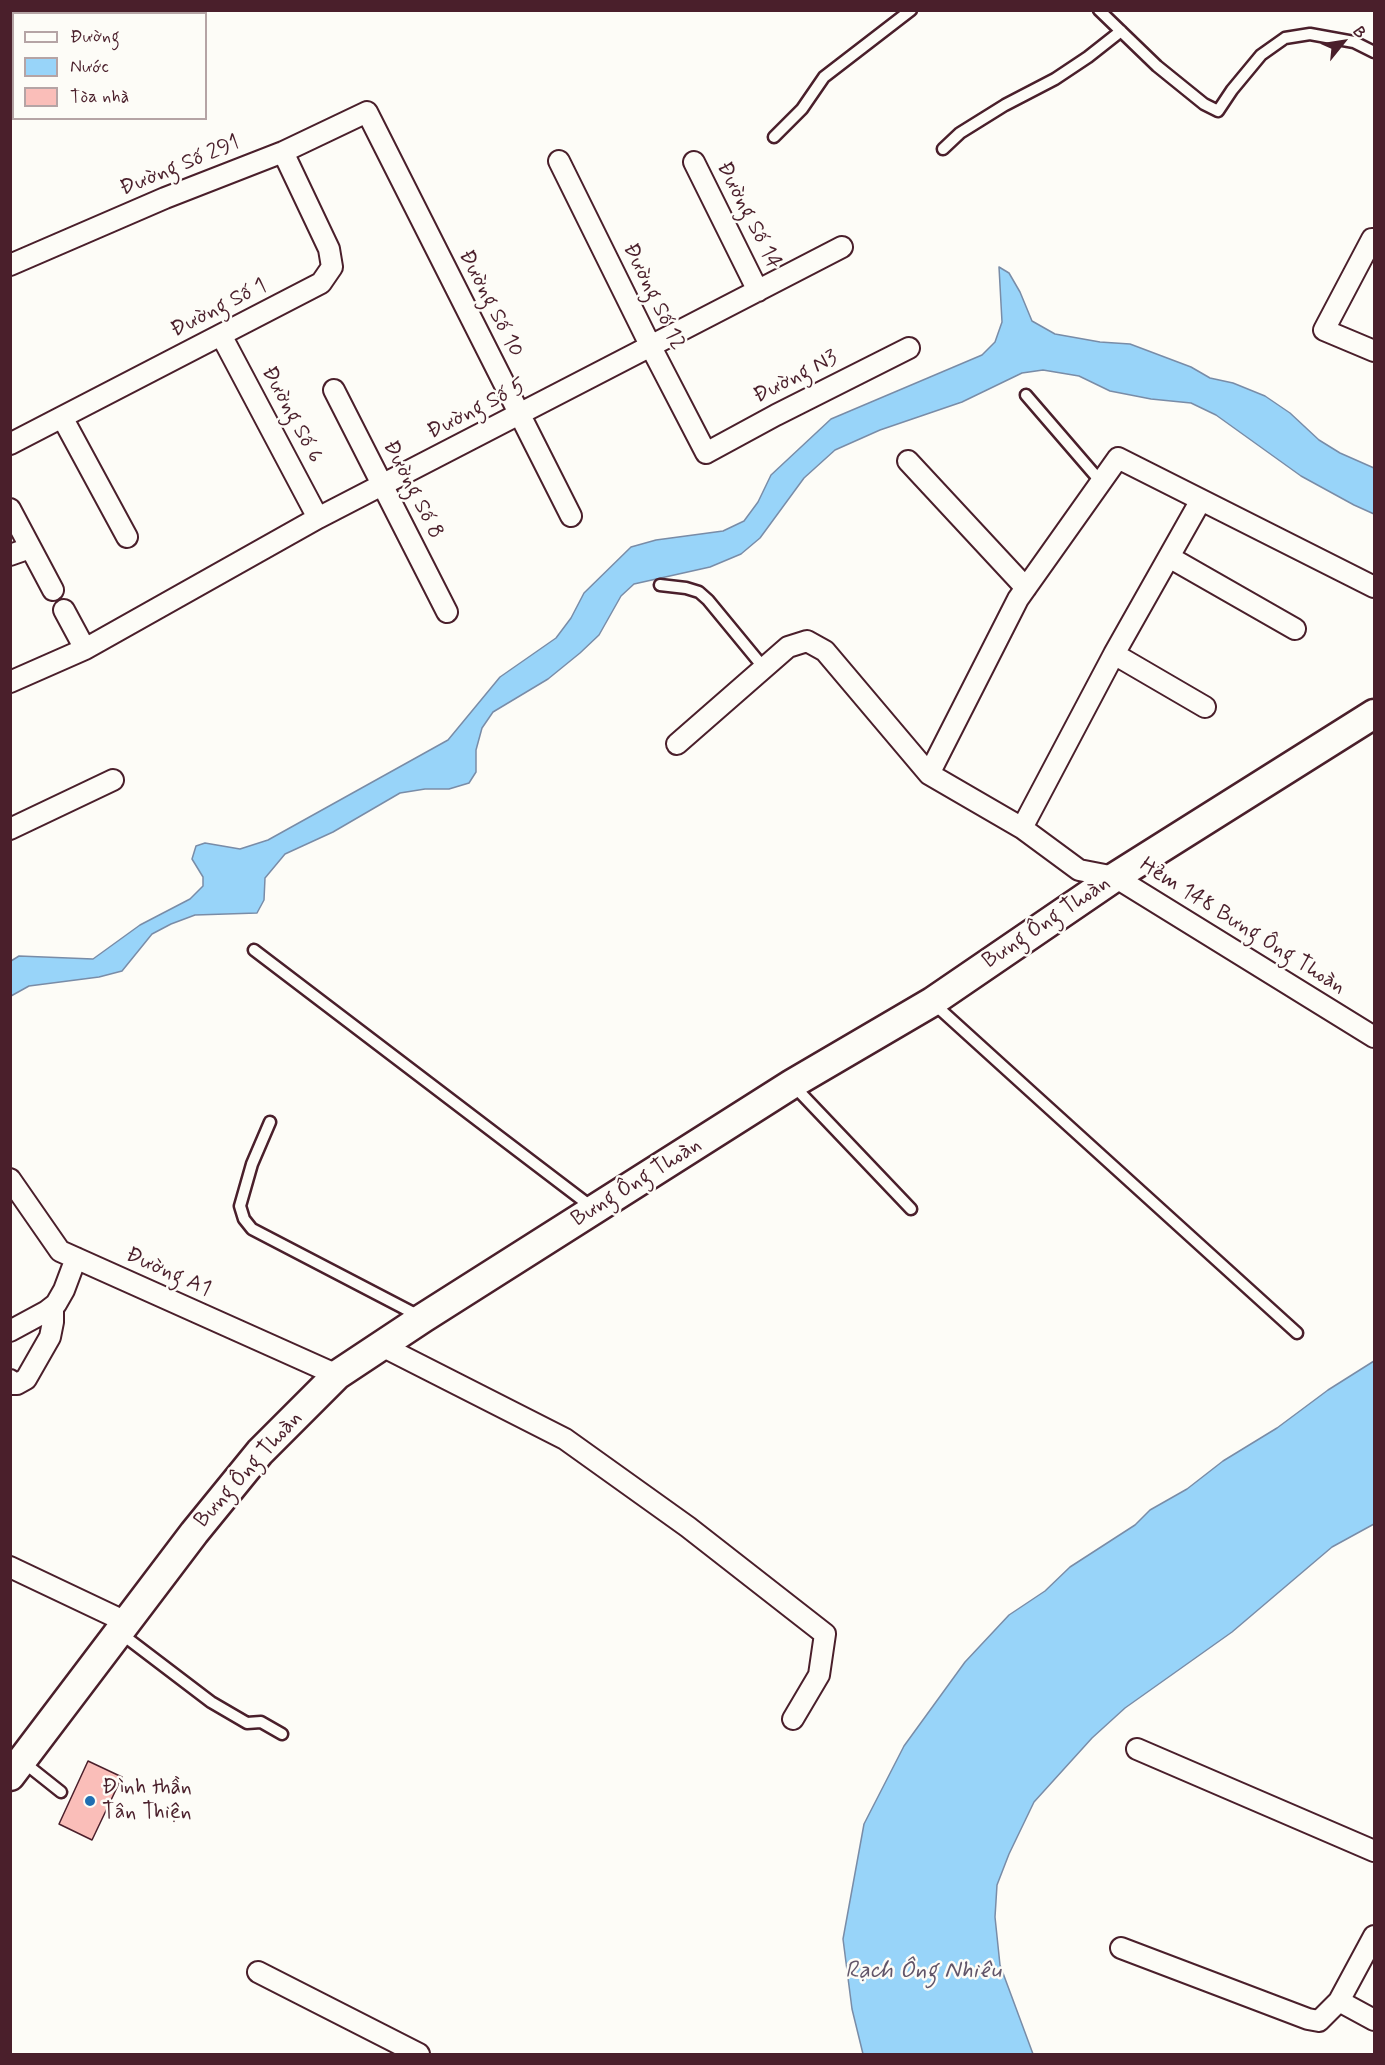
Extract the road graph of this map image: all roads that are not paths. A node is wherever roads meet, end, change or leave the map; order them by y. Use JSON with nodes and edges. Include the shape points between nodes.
{"nodes":[{"id":1,"x":911,"y":10,"type":"edge"},
{"id":2,"x":1100,"y":10,"type":"edge"},
{"id":3,"x":1121,"y":32,"type":"junction"},
{"id":4,"x":1374,"y":52,"type":"edge"},
{"id":5,"x":367,"y":112,"type":"joint"},
{"id":6,"x":774,"y":137,"type":"dead end"},
{"id":7,"x":943,"y":149,"type":"dead end"},
{"id":8,"x":283,"y":152,"type":"junction"},
{"id":9,"x":559,"y":161,"type":"dead end"},
{"id":10,"x":694,"y":162,"type":"dead end"},
{"id":11,"x":1374,"y":239,"type":"edge"},
{"id":12,"x":842,"y":247,"type":"dead end"},
{"id":13,"x":10,"y":265,"type":"edge"},
{"id":14,"x":758,"y":291,"type":"junction"},
{"id":15,"x":221,"y":335,"type":"junction"},
{"id":16,"x":651,"y":347,"type":"junction"},
{"id":17,"x":909,"y":348,"type":"dead end"},
{"id":18,"x":1374,"y":351,"type":"edge"},
{"id":19,"x":334,"y":390,"type":"dead end"},
{"id":20,"x":1026,"y":395,"type":"dead end"},
{"id":21,"x":519,"y":416,"type":"junction"},
{"id":22,"x":62,"y":417,"type":"junction"},
{"id":23,"x":10,"y":444,"type":"edge"},
{"id":24,"x":706,"y":453,"type":"joint"},
{"id":25,"x":908,"y":461,"type":"dead end"},
{"id":26,"x":1101,"y":482,"type":"junction"},
{"id":27,"x":382,"y":485,"type":"junction"},
{"id":28,"x":1201,"y":500,"type":"junction"},
{"id":29,"x":10,"y":509,"type":"edge"},
{"id":30,"x":571,"y":516,"type":"dead end"},
{"id":31,"x":318,"y":518,"type":"junction"},
{"id":32,"x":128,"y":537,"type":"dead end"},
{"id":33,"x":30,"y":548,"type":"junction"},
{"id":34,"x":10,"y":555,"type":"edge"},
{"id":35,"x":1169,"y":557,"type":"junction"},
{"id":36,"x":660,"y":585,"type":"dead end"},
{"id":37,"x":1374,"y":587,"type":"edge"},
{"id":38,"x":1026,"y":588,"type":"junction"},
{"id":39,"x":53,"y":590,"type":"dead end"},
{"id":40,"x":64,"y":610,"type":"dead end"},
{"id":41,"x":447,"y":612,"type":"dead end"},
{"id":42,"x":1295,"y":629,"type":"dead end"},
{"id":43,"x":85,"y":649,"type":"junction"},
{"id":44,"x":1114,"y":654,"type":"junction"},
{"id":45,"x":764,"y":668,"type":"junction"},
{"id":46,"x":10,"y":682,"type":"edge"},
{"id":47,"x":1205,"y":706,"type":"dead end"},
{"id":48,"x":1374,"y":714,"type":"edge"},
{"id":49,"x":677,"y":744,"type":"dead end"},
{"id":50,"x":928,"y":774,"type":"junction"},
{"id":51,"x":113,"y":780,"type":"dead end"},
{"id":52,"x":1022,"y":828,"type":"junction"},
{"id":53,"x":10,"y":830,"type":"edge"},
{"id":54,"x":1115,"y":877,"type":"junction"},
{"id":55,"x":254,"y":950,"type":"dead end"},
{"id":56,"x":932,"y":1002,"type":"junction"},
{"id":57,"x":1374,"y":1037,"type":"edge"},
{"id":58,"x":792,"y":1084,"type":"junction"},
{"id":59,"x":270,"y":1122,"type":"dead end"},
{"id":60,"x":10,"y":1179,"type":"edge"},
{"id":61,"x":910,"y":1209,"type":"dead end"},
{"id":62,"x":595,"y":1210,"type":"junction"},
{"id":63,"x":76,"y":1258,"type":"junction"},
{"id":64,"x":53,"y":1306,"type":"junction"},
{"id":65,"x":423,"y":1318,"type":"junction"},
{"id":66,"x":10,"y":1331,"type":"edge"},
{"id":67,"x":1297,"y":1333,"type":"dead end"},
{"id":68,"x":382,"y":1346,"type":"junction"},
{"id":69,"x":338,"y":1375,"type":"junction"},
{"id":70,"x":10,"y":1380,"type":"edge"},
{"id":71,"x":10,"y":1567,"type":"edge"},
{"id":72,"x":123,"y":1627,"type":"junction"},
{"id":73,"x":793,"y":1719,"type":"dead end"},
{"id":74,"x":282,"y":1734,"type":"dead end"},
{"id":75,"x":1137,"y":1749,"type":"dead end"},
{"id":76,"x":16,"y":1768,"type":"edge"},
{"id":77,"x":61,"y":1792,"type":"dead end"},
{"id":78,"x":1374,"y":1851,"type":"edge"},
{"id":79,"x":1374,"y":1936,"type":"edge"},
{"id":80,"x":1121,"y":1948,"type":"dead end"},
{"id":81,"x":258,"y":1972,"type":"dead end"},
{"id":82,"x":1339,"y":2001,"type":"junction"},
{"id":83,"x":1374,"y":2020,"type":"edge"},
{"id":84,"x":419,"y":2055,"type":"edge"}],
"edges":[{"from":1,"to":6,"type":"lane","via":[[824,77],[802,109]]},
{"from":2,"to":3,"type":"lane"},
{"from":3,"to":4,"type":"lane","via":[[1204,104],[1218,111],[1261,55],[1285,38],[1310,34],[1354,42]]},
{"from":3,"to":7,"type":"lane","via":[[1055,79],[960,133]]},
{"from":5,"to":8,"type":"street","name":"Đường Số 291"},
{"from":5,"to":21,"type":"street","name":"Đường Số 10"},
{"from":8,"to":13,"type":"street","name":"Đường Số 291"},
{"from":8,"to":15,"type":"street","name":"Đường Số 1","via":[[329,249],[332,267],[321,283]]},
{"from":9,"to":16,"type":"street","name":"Đường Số 12"},
{"from":10,"to":14,"type":"street","name":"Đường Số 14"},
{"from":11,"to":18,"type":"street","via":[[1324,330]]},
{"from":12,"to":14,"type":"street","name":"Đường Số 5"},
{"from":14,"to":16,"type":"street","name":"Đường Số 5"},
{"from":15,"to":22,"type":"street","name":"Đường Số 1"},
{"from":15,"to":31,"type":"street","name":"Đường Số 6"},
{"from":16,"to":21,"type":"street","name":"Đường Số 5"},
{"from":16,"to":24,"type":"street","name":"Đường Số 12"},
{"from":17,"to":24,"type":"street","name":"Đường N3"},
{"from":19,"to":27,"type":"street","name":"Đường Số 8"},
{"from":20,"to":26,"type":"lane"},
{"from":21,"to":27,"type":"street","name":"Đường Số 5"},
{"from":21,"to":30,"type":"street","name":"Đường Số 10"},
{"from":22,"to":23,"type":"street","name":"Đường Số 1"},
{"from":22,"to":32,"type":"street"},
{"from":25,"to":38,"type":"street"},
{"from":26,"to":28,"type":"street","via":[[1119,458]]},
{"from":26,"to":38,"type":"street"},
{"from":27,"to":31,"type":"street","name":"Đường Số 5"},
{"from":27,"to":41,"type":"street","name":"Đường Số 8"},
{"from":28,"to":35,"type":"street"},
{"from":28,"to":37,"type":"street"},
{"from":29,"to":33,"type":"street"},
{"from":31,"to":43,"type":"street","name":"Đường Số 5"},
{"from":33,"to":34,"type":"street"},
{"from":33,"to":39,"type":"street"},
{"from":35,"to":42,"type":"street"},
{"from":35,"to":44,"type":"street"},
{"from":36,"to":45,"type":"lane","via":[[699,592]]},
{"from":38,"to":50,"type":"street"},
{"from":40,"to":43,"type":"street"},
{"from":43,"to":46,"type":"street","name":"Đường Số 5"},
{"from":44,"to":47,"type":"street"},
{"from":44,"to":52,"type":"street"},
{"from":45,"to":49,"type":"street"},
{"from":45,"to":50,"type":"street","via":[[788,647],[807,641],[825,651]]},
{"from":48,"to":54,"type":"street","name":"Bưng Ông Thoàn"},
{"from":50,"to":52,"type":"street"},
{"from":51,"to":53,"type":"street"},
{"from":52,"to":54,"type":"street","via":[[1079,870]]},
{"from":54,"to":56,"type":"street","name":"Bưng Ông Thoàn"},
{"from":54,"to":57,"type":"street","name":"Hẻm 148 Bưng Ông Thoàn"},
{"from":55,"to":62,"type":"lane"},
{"from":56,"to":58,"type":"street","name":"Bưng Ông Thoàn"},
{"from":56,"to":67,"type":"lane"},
{"from":58,"to":61,"type":"lane"},
{"from":58,"to":62,"type":"street","name":"Bưng Ông Thoàn"},
{"from":59,"to":65,"type":"lane","via":[[240,1206],[244,1219],[252,1229]]},
{"from":60,"to":63,"type":"street","name":"Đường A1","via":[[60,1251]]},
{"from":62,"to":65,"type":"street","name":"Bưng Ông Thoàn"},
{"from":63,"to":64,"type":"street","via":[[64,1290]]},
{"from":63,"to":69,"type":"street","name":"Đường A1"},
{"from":64,"to":66,"type":"street"},
{"from":64,"to":70,"type":"street","via":[[50,1337],[26,1378],[18,1384]]},
{"from":65,"to":68,"type":"street","name":"Bưng Ông Thoàn"},
{"from":68,"to":69,"type":"street","name":"Bưng Ông Thoàn"},
{"from":68,"to":73,"type":"street","via":[[565,1439],[688,1527],[825,1634],[819,1675]]},
{"from":69,"to":72,"type":"street","name":"Bưng Ông Thoàn","via":[[260,1452]]},
{"from":71,"to":72,"type":"street"},
{"from":72,"to":74,"type":"lane","via":[[211,1702],[247,1723],[261,1722]]},
{"from":72,"to":76,"type":"street","name":"Bưng Ông Thoàn"},
{"from":75,"to":78,"type":"street"},
{"from":76,"to":77,"type":"lane"},
{"from":79,"to":82,"type":"street"},
{"from":80,"to":82,"type":"street","via":[[1308,2019],[1319,2021]]},
{"from":81,"to":84,"type":"street"},
{"from":82,"to":83,"type":"street"}]}
